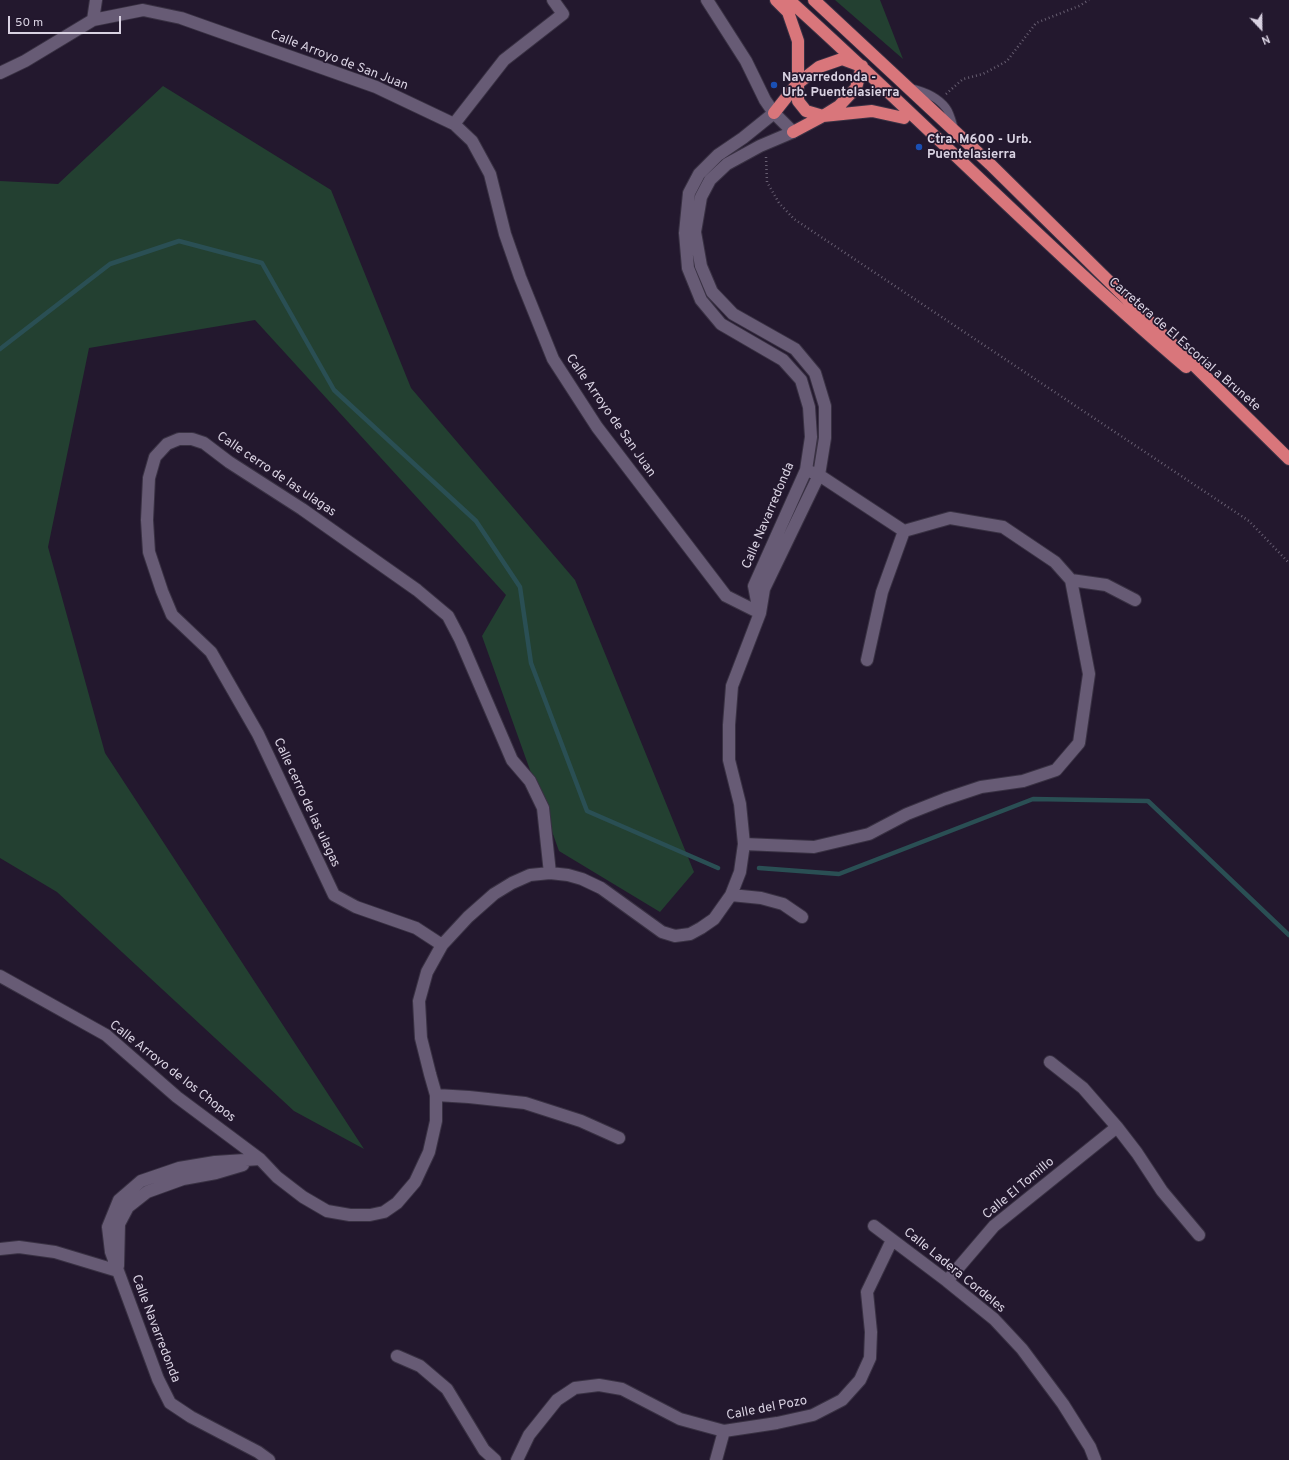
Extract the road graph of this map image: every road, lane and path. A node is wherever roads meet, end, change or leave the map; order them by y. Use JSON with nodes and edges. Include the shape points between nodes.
{"nodes":[{"id":1,"x":96,"y":0,"type":"edge"},
{"id":2,"x":554,"y":0,"type":"edge"},
{"id":3,"x":707,"y":0,"type":"edge"},
{"id":4,"x":776,"y":0,"type":"edge"},
{"id":5,"x":789,"y":0,"type":"edge"},
{"id":6,"x":813,"y":0,"type":"edge"},
{"id":7,"x":1089,"y":0,"type":"edge"},
{"id":8,"x":93,"y":20,"type":"junction"},
{"id":9,"x":862,"y":66,"type":"junction"},
{"id":10,"x":0,"y":73,"type":"edge"},
{"id":11,"x":798,"y":84,"type":"junction"},
{"id":12,"x":908,"y":87,"type":"junction"},
{"id":13,"x":939,"y":102,"type":"junction"},
{"id":14,"x":774,"y":113,"type":"junction"},
{"id":15,"x":823,"y":116,"type":"junction"},
{"id":16,"x":904,"y":118,"type":"junction"},
{"id":17,"x":454,"y":124,"type":"junction"},
{"id":18,"x":955,"y":131,"type":"junction"},
{"id":19,"x":793,"y":132,"type":"junction"},
{"id":20,"x":765,"y":144,"type":"junction"},
{"id":21,"x":990,"y":164,"type":"junction"},
{"id":22,"x":1002,"y":200,"type":"junction"},
{"id":23,"x":1254,"y":425,"type":"junction"},
{"id":24,"x":1289,"y":459,"type":"edge"},
{"id":25,"x":806,"y":470,"type":"junction"},
{"id":26,"x":819,"y":475,"type":"junction"},
{"id":27,"x":904,"y":531,"type":"junction"},
{"id":28,"x":1289,"y":563,"type":"edge"},
{"id":29,"x":1070,"y":580,"type":"junction"},
{"id":30,"x":1135,"y":600,"type":"dead end"},
{"id":31,"x":760,"y":613,"type":"junction"},
{"id":32,"x":867,"y":660,"type":"dead end"},
{"id":33,"x":744,"y":844,"type":"junction"},
{"id":34,"x":550,"y":873,"type":"junction"},
{"id":35,"x":731,"y":895,"type":"junction"},
{"id":36,"x":802,"y":917,"type":"dead end"},
{"id":37,"x":442,"y":945,"type":"junction"},
{"id":38,"x":0,"y":976,"type":"edge"},
{"id":39,"x":1050,"y":1062,"type":"dead end"},
{"id":40,"x":436,"y":1095,"type":"junction"},
{"id":41,"x":1117,"y":1127,"type":"junction"},
{"id":42,"x":619,"y":1138,"type":"dead end"},
{"id":43,"x":260,"y":1159,"type":"junction"},
{"id":44,"x":874,"y":1226,"type":"dead end"},
{"id":45,"x":1199,"y":1235,"type":"dead end"},
{"id":46,"x":892,"y":1240,"type":"junction"},
{"id":47,"x":0,"y":1249,"type":"edge"},
{"id":48,"x":118,"y":1271,"type":"junction"},
{"id":49,"x":947,"y":1281,"type":"junction"},
{"id":50,"x":397,"y":1356,"type":"dead end"},
{"id":51,"x":724,"y":1432,"type":"junction"},
{"id":52,"x":269,"y":1460,"type":"edge"},
{"id":53,"x":495,"y":1460,"type":"edge"},
{"id":54,"x":516,"y":1460,"type":"edge"},
{"id":55,"x":716,"y":1460,"type":"edge"},
{"id":56,"x":1095,"y":1460,"type":"edge"}],
"edges":[{"from":1,"to":8,"type":"street"},
{"from":2,"to":17,"type":"street","via":[[563,14],[504,60]]},
{"from":3,"to":14,"type":"street"},
{"from":4,"to":11,"type":"highway","via":[[788,12],[798,41]]},
{"from":5,"to":9,"type":"highway","name":"Carretera de El Escorial a Brunete"},
{"from":6,"to":9,"type":"highway","via":[[823,19],[858,51]]},
{"from":6,"to":12,"type":"highway","name":"Carretera de El Escorial a Brunete"},
{"from":7,"to":13,"type":"path","via":[[1036,23],[1007,61],[983,74],[963,80]]},
{"from":8,"to":10,"type":"street","name":"Calle Arroyo de San Juan"},
{"from":8,"to":17,"type":"street","name":"Calle Arroyo de San Juan","via":[[143,10],[181,18],[376,87]]},
{"from":9,"to":11,"type":"highway","via":[[842,59],[819,67]]},
{"from":9,"to":15,"type":"highway","via":[[856,88],[838,106]]},
{"from":9,"to":16,"type":"highway","via":[[868,81]]},
{"from":9,"to":21,"type":"highway","via":[[876,68],[963,149],[981,163]]},
{"from":9,"to":22,"type":"highway","name":"Carretera de El Escorial a Brunete"},
{"from":11,"to":14,"type":"highway"},
{"from":11,"to":15,"type":"highway","via":[[798,101],[806,112]]},
{"from":12,"to":13,"type":"lane","via":[[926,92]]},
{"from":12,"to":18,"type":"highway","name":"Carretera de El Escorial a Brunete"},
{"from":13,"to":18,"type":"lane","via":[[946,108]]},
{"from":14,"to":19,"type":"street"},
{"from":14,"to":25,"type":"street","name":"Calle Navarredonda","via":[[718,155],[699,174],[689,193],[685,233],[688,268],[701,300],[721,324],[784,360],[801,380],[809,407],[811,437]]},
{"from":15,"to":16,"type":"highway","via":[[872,111]]},
{"from":15,"to":19,"type":"highway"},
{"from":16,"to":22,"type":"highway","via":[[959,169]]},
{"from":17,"to":31,"type":"street","name":"Calle Arroyo de San Juan","via":[[472,141],[490,174],[505,234],[553,359],[597,426],[726,596]]},
{"from":18,"to":21,"type":"highway","name":"Carretera de El Escorial a Brunete"},
{"from":19,"to":20,"type":"street","name":"Calle Navarredonda"},
{"from":20,"to":26,"type":"street","name":"Calle Navarredonda","via":[[727,164],[710,180],[701,196],[695,232],[701,266],[712,292],[733,314],[795,350],[815,373],[825,406],[825,438]]},
{"from":20,"to":28,"type":"path","via":[[767,182],[779,203],[794,219],[1249,521]]},
{"from":21,"to":23,"type":"highway","name":"Carretera de El Escorial a Brunete"},
{"from":22,"to":23,"type":"highway","name":"Carretera de El Escorial a Brunete","via":[[1141,329]]},
{"from":23,"to":24,"type":"highway"},
{"from":25,"to":26,"type":"street"},
{"from":25,"to":31,"type":"street","name":"Calle Navarredonda","via":[[754,586]]},
{"from":26,"to":27,"type":"street"},
{"from":26,"to":31,"type":"street","name":"Calle Navarredonda","via":[[764,589]]},
{"from":27,"to":29,"type":"street","via":[[950,518],[1003,527],[1055,562]]},
{"from":27,"to":32,"type":"street","via":[[882,592]]},
{"from":29,"to":30,"type":"street","via":[[1106,585]]},
{"from":29,"to":33,"type":"street","via":[[1089,674],[1079,743],[1056,770],[1023,781],[981,787],[907,814],[869,834],[821,846]]},
{"from":31,"to":33,"type":"street","name":"Calle Navarredonda","via":[[732,686],[729,726],[729,760],[740,804]]},
{"from":33,"to":35,"type":"street","name":"Calle Navarredonda","via":[[740,872]]},
{"from":34,"to":35,"type":"street","name":"Calle Navarredonda","via":[[582,879],[601,888],[662,932],[675,936],[690,934],[714,919]]},
{"from":34,"to":37,"type":"street","name":"Calle Navarredonda","via":[[530,875],[494,894]]},
{"from":34,"to":37,"type":"street","name":"Calle cerro de las ulagas","via":[[543,808],[530,780],[512,760],[448,616],[417,590],[204,443],[179,439],[166,444],[155,457],[149,478],[147,520],[149,552],[172,615],[211,652],[254,727],[334,895],[356,907],[416,928]]},
{"from":35,"to":36,"type":"street","via":[[761,898],[783,904]]},
{"from":37,"to":40,"type":"street","name":"Calle Navarredonda","via":[[427,972],[419,1001],[421,1038]]},
{"from":38,"to":43,"type":"street","name":"Calle Arroyo de los Chopos","via":[[106,1035],[177,1097]]},
{"from":39,"to":41,"type":"street","via":[[1083,1088]]},
{"from":40,"to":42,"type":"street","via":[[525,1103],[581,1120]]},
{"from":40,"to":43,"type":"street","name":"Calle Navarredonda","via":[[436,1121],[429,1152],[415,1182],[397,1203],[384,1212],[350,1215],[327,1211],[304,1197]]},
{"from":41,"to":45,"type":"street","via":[[1162,1191]]},
{"from":41,"to":49,"type":"street","name":"Calle El Tomillo","via":[[994,1226]]},
{"from":43,"to":48,"type":"street","name":"Calle Navarredonda","via":[[179,1168],[141,1181],[120,1200],[108,1226],[111,1252]]},
{"from":44,"to":46,"type":"street","name":"Calle Ladera Cordeles"},
{"from":46,"to":49,"type":"street","name":"Calle Ladera Cordeles"},
{"from":46,"to":51,"type":"street","name":"Calle del Pozo","via":[[867,1292],[871,1332],[870,1358],[860,1380],[842,1400],[813,1415]]},
{"from":47,"to":48,"type":"street","via":[[19,1247],[55,1252]]},
{"from":48,"to":52,"type":"street","name":"Calle Navarredonda","via":[[158,1379],[170,1403]]},
{"from":49,"to":56,"type":"street","name":"Calle Ladera Cordeles","via":[[994,1319],[1022,1349],[1063,1404],[1090,1447]]},
{"from":50,"to":53,"type":"street","via":[[420,1366],[447,1388],[484,1450]]},
{"from":51,"to":54,"type":"street","name":"Calle del Pozo","via":[[680,1419],[622,1389],[599,1385],[575,1388],[557,1400],[538,1423]]},
{"from":51,"to":55,"type":"street"}]}
